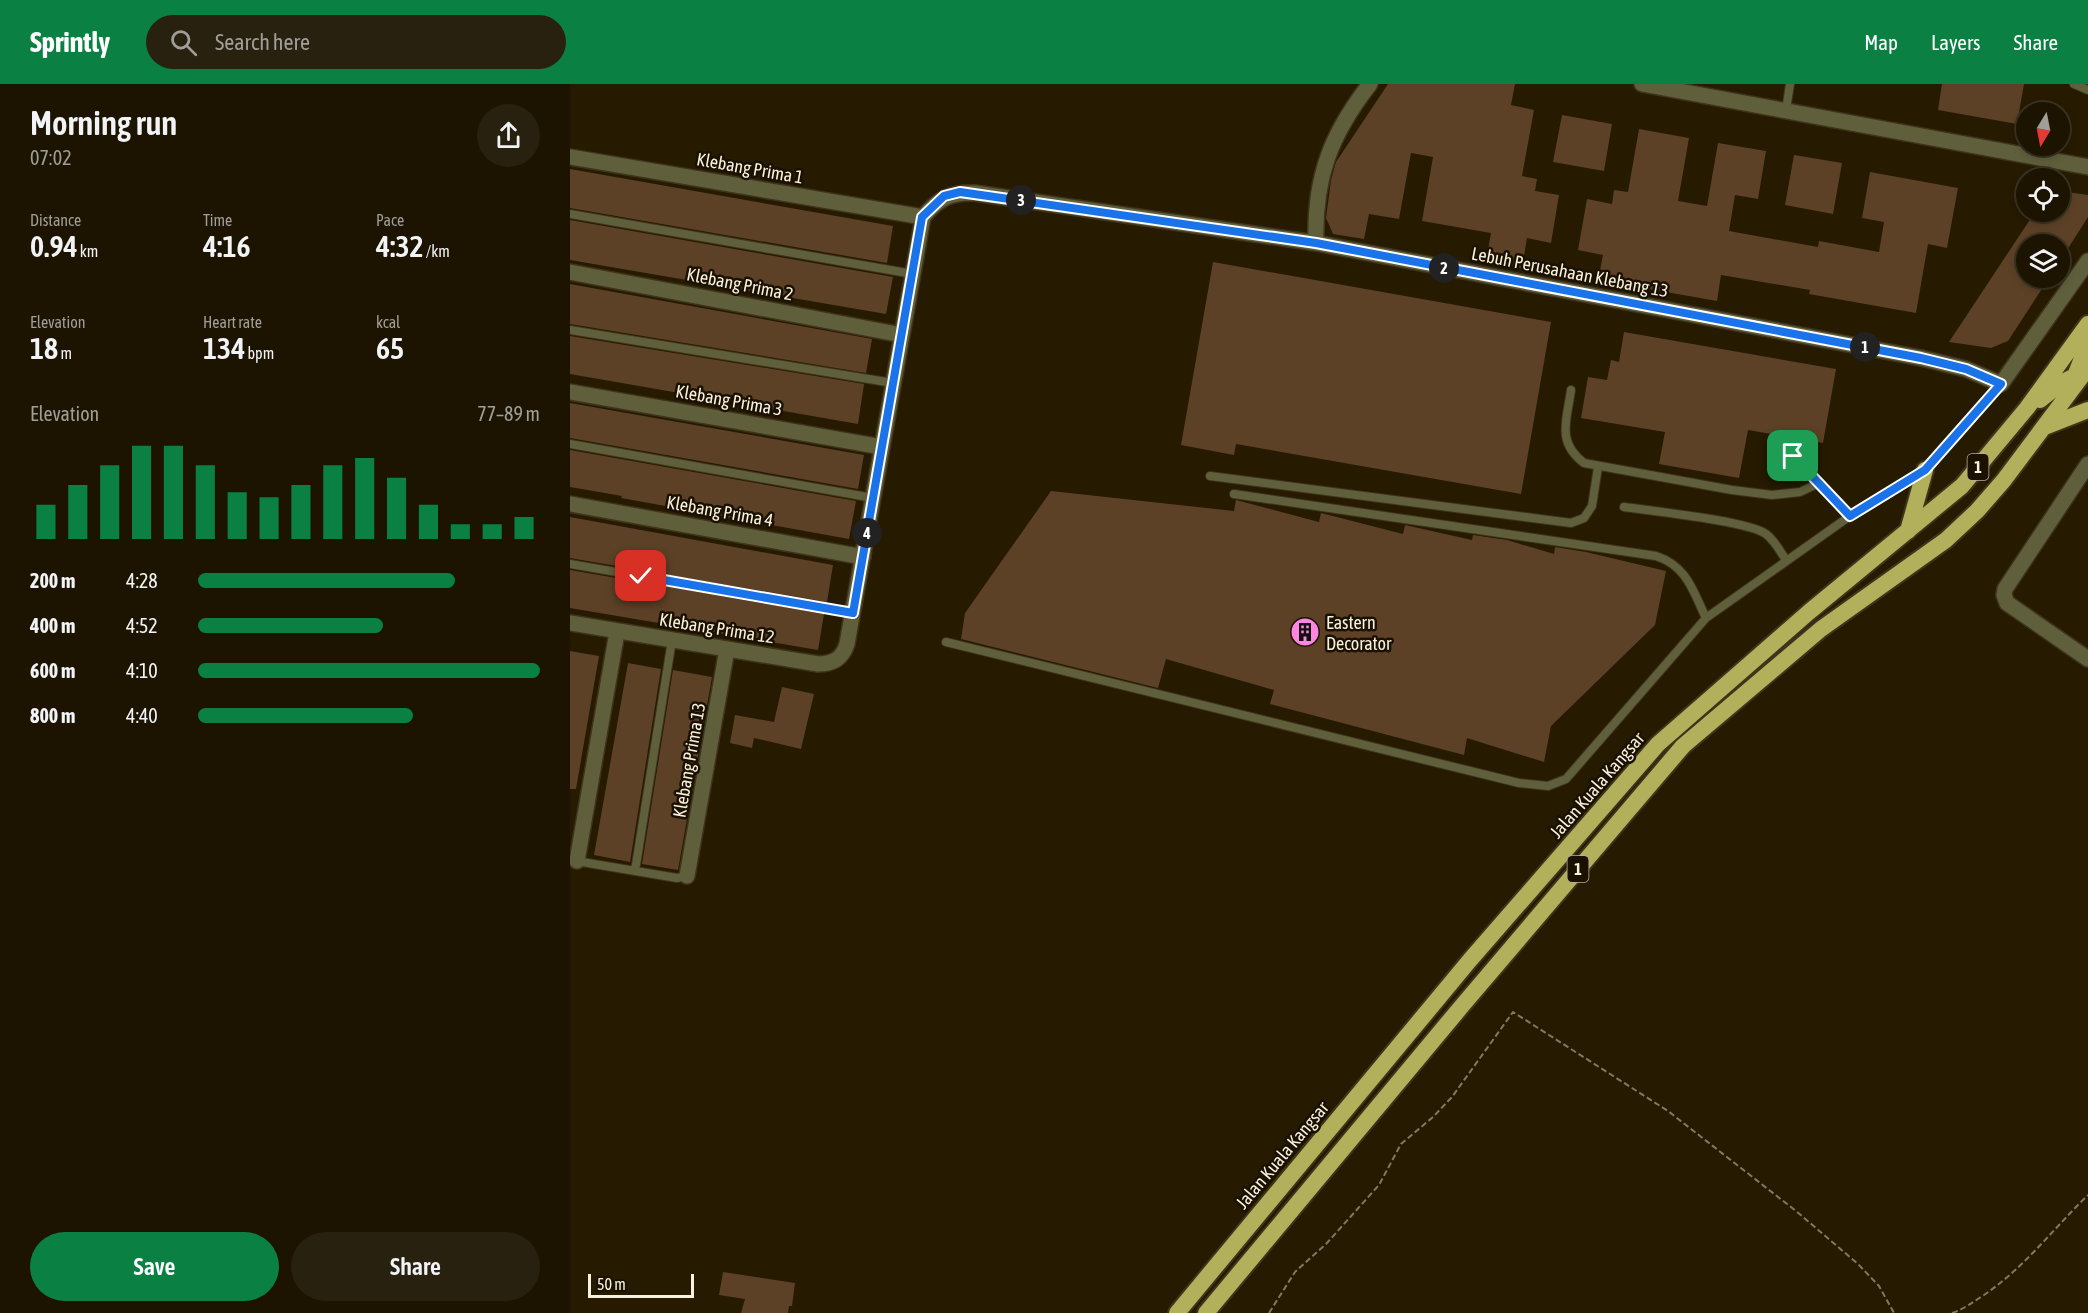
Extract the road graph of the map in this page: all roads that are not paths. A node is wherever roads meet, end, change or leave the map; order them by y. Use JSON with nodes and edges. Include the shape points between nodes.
{"nodes":[{"id":1,"x":1370,"y":84,"type":"edge"},
{"id":2,"x":1642,"y":84,"type":"edge"},
{"id":3,"x":1790,"y":84,"type":"edge"},
{"id":4,"x":2074,"y":84,"type":"edge"},
{"id":5,"x":2088,"y":90,"type":"edge"},
{"id":6,"x":1786,"y":110,"type":"junction"},
{"id":7,"x":570,"y":157,"type":"edge"},
{"id":8,"x":2088,"y":167,"type":"edge"},
{"id":9,"x":570,"y":214,"type":"edge"},
{"id":10,"x":922,"y":217,"type":"junction"},
{"id":11,"x":1316,"y":243,"type":"junction"},
{"id":12,"x":2088,"y":261,"type":"edge"},
{"id":13,"x":570,"y":272,"type":"edge"},
{"id":14,"x":913,"y":274,"type":"junction"},
{"id":15,"x":2088,"y":324,"type":"edge"},
{"id":16,"x":570,"y":330,"type":"edge"},
{"id":17,"x":902,"y":335,"type":"junction"},
{"id":18,"x":2088,"y":343,"type":"edge"},
{"id":19,"x":2088,"y":368,"type":"edge"},
{"id":20,"x":893,"y":383,"type":"junction"},
{"id":21,"x":2001,"y":384,"type":"junction"},
{"id":22,"x":1571,"y":390,"type":"dead end"},
{"id":23,"x":570,"y":392,"type":"edge"},
{"id":24,"x":2088,"y":410,"type":"edge"},
{"id":25,"x":2017,"y":420,"type":"junction"},
{"id":26,"x":2043,"y":429,"type":"junction"},
{"id":27,"x":570,"y":444,"type":"edge"},
{"id":28,"x":882,"y":447,"type":"junction"},
{"id":29,"x":1793,"y":456,"type":"dead end"},
{"id":30,"x":2088,"y":465,"type":"edge"},
{"id":31,"x":1598,"y":467,"type":"junction"},
{"id":32,"x":1925,"y":470,"type":"junction"},
{"id":33,"x":1210,"y":476,"type":"dead end"},
{"id":34,"x":1819,"y":483,"type":"junction"},
{"id":35,"x":1234,"y":494,"type":"dead end"},
{"id":36,"x":873,"y":498,"type":"junction"},
{"id":37,"x":570,"y":504,"type":"edge"},
{"id":38,"x":1623,"y":507,"type":"dead end"},
{"id":39,"x":1850,"y":516,"type":"junction"},
{"id":40,"x":1908,"y":531,"type":"junction"},
{"id":41,"x":863,"y":557,"type":"junction"},
{"id":42,"x":1786,"y":560,"type":"junction"},
{"id":43,"x":570,"y":564,"type":"edge"},
{"id":44,"x":853,"y":613,"type":"junction"},
{"id":45,"x":1706,"y":618,"type":"junction"},
{"id":46,"x":570,"y":623,"type":"edge"},
{"id":47,"x":617,"y":632,"type":"junction"},
{"id":48,"x":672,"y":640,"type":"junction"},
{"id":49,"x":946,"y":642,"type":"dead end"},
{"id":50,"x":728,"y":649,"type":"junction"},
{"id":51,"x":2088,"y":659,"type":"edge"},
{"id":52,"x":574,"y":860,"type":"edge"},
{"id":53,"x":635,"y":871,"type":"junction"},
{"id":54,"x":687,"y":876,"type":"joint"},
{"id":55,"x":1177,"y":1313,"type":"edge"},
{"id":56,"x":1206,"y":1313,"type":"edge"}],
"edges":[{"from":1,"to":11,"type":"street","via":[[1356,101],[1320,176],[1315,209]]},
{"from":2,"to":6,"type":"street"},
{"from":3,"to":6,"type":"lane"},
{"from":4,"to":5,"type":"lane"},
{"from":6,"to":8,"type":"street"},
{"from":7,"to":10,"type":"street","name":"Klebang Prima 1"},
{"from":9,"to":14,"type":"lane"},
{"from":10,"to":11,"type":"street","name":"Lebuh Perusahaan Klebang 13","via":[[944,196],[960,192]]},
{"from":10,"to":14,"type":"street"},
{"from":11,"to":21,"type":"street","name":"Lebuh Perusahaan Klebang 13","via":[[1921,358],[1966,369]]},
{"from":12,"to":21,"type":"street"},
{"from":13,"to":17,"type":"street","name":"Klebang Prima 2"},
{"from":14,"to":17,"type":"street"},
{"from":15,"to":25,"type":"highway","name":"Jalan Kuala Kangsar","number":"1"},
{"from":16,"to":20,"type":"lane"},
{"from":17,"to":20,"type":"street"},
{"from":18,"to":25,"type":"highway","via":[[2075,376]]},
{"from":19,"to":26,"type":"highway","number":"1"},
{"from":20,"to":28,"type":"street"},
{"from":21,"to":32,"type":"lane"},
{"from":22,"to":31,"type":"lane","via":[[1564,436],[1572,454]]},
{"from":23,"to":28,"type":"street","name":"Klebang Prima 3"},
{"from":24,"to":26,"type":"highway"},
{"from":25,"to":40,"type":"highway","name":"Jalan Kuala Kangsar","number":"1","via":[[1962,486]]},
{"from":26,"to":56,"type":"highway","number":"1","via":[[1977,511],[1946,540],[1821,628],[1683,746]]},
{"from":27,"to":36,"type":"lane"},
{"from":28,"to":36,"type":"street"},
{"from":29,"to":34,"type":"lane"},
{"from":30,"to":51,"type":"street","via":[[2004,595],[2007,603]]},
{"from":31,"to":33,"type":"lane","via":[[1592,506],[1584,519],[1571,523]]},
{"from":31,"to":34,"type":"lane","via":[[1772,495],[1800,492]]},
{"from":32,"to":39,"type":"lane"},
{"from":32,"to":40,"type":"highway"},
{"from":34,"to":39,"type":"lane"},
{"from":35,"to":45,"type":"lane","via":[[1656,556],[1671,561],[1685,574]]},
{"from":36,"to":41,"type":"street"},
{"from":37,"to":41,"type":"street","name":"Klebang Prima 4"},
{"from":38,"to":42,"type":"lane","via":[[1745,526],[1765,533]]},
{"from":39,"to":42,"type":"lane"},
{"from":40,"to":55,"type":"highway","name":"Jalan Kuala Kangsar","number":"1","via":[[1658,744],[1463,969]]},
{"from":41,"to":44,"type":"street"},
{"from":42,"to":45,"type":"lane"},
{"from":43,"to":44,"type":"lane"},
{"from":44,"to":50,"type":"street","name":"Klebang Prima 12","via":[[840,658],[826,664]]},
{"from":45,"to":49,"type":"lane","via":[[1566,779],[1541,786]]},
{"from":46,"to":47,"type":"street","name":"Klebang Prima 12"},
{"from":47,"to":48,"type":"street","name":"Klebang Prima 12"},
{"from":47,"to":52,"type":"street"},
{"from":48,"to":50,"type":"street","name":"Klebang Prima 12"},
{"from":48,"to":53,"type":"lane"},
{"from":50,"to":54,"type":"street","name":"Klebang Prima 13"},
{"from":52,"to":53,"type":"lane"},
{"from":53,"to":54,"type":"lane"}]}
